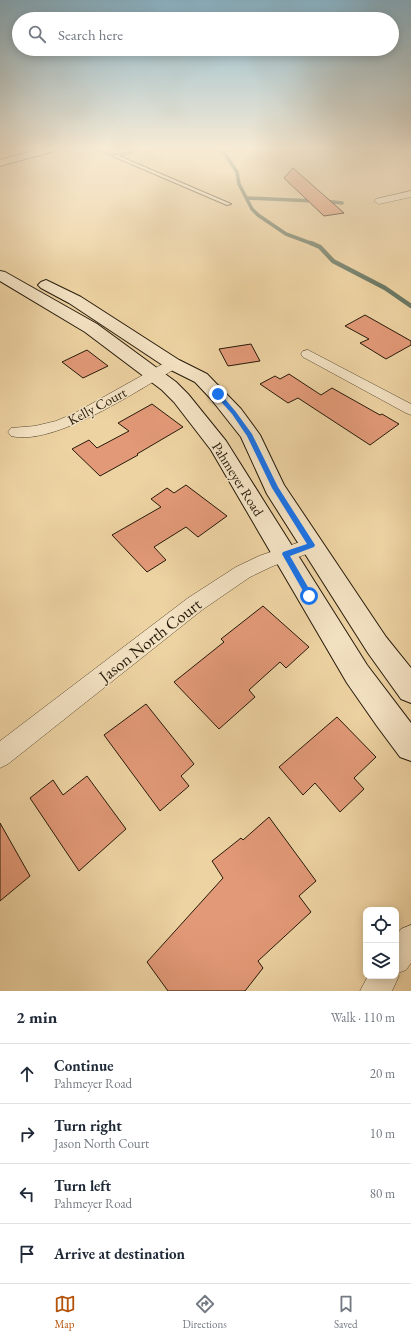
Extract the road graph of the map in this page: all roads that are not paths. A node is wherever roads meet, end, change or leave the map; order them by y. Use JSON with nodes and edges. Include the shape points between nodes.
{"nodes":[{"id":1,"x":206,"y":194,"type":"edge"},
{"id":2,"x":410,"y":194,"type":"edge"},
{"id":3,"x":379,"y":201,"type":"dead end"},
{"id":4,"x":229,"y":204,"type":"dead end"},
{"id":5,"x":0,"y":260,"type":"edge"},
{"id":6,"x":0,"y":276,"type":"edge"},
{"id":7,"x":308,"y":354,"type":"dead end"},
{"id":8,"x":173,"y":364,"type":"junction"},
{"id":9,"x":154,"y":375,"type":"junction"},
{"id":10,"x":411,"y":410,"type":"edge"},
{"id":11,"x":16,"y":432,"type":"dead end"},
{"id":12,"x":312,"y":545,"type":"junction"},
{"id":13,"x":286,"y":554,"type":"junction"},
{"id":14,"x":411,"y":690,"type":"edge"},
{"id":15,"x":411,"y":746,"type":"edge"},
{"id":16,"x":0,"y":756,"type":"edge"},
{"id":17,"x":411,"y":939,"type":"edge"},
{"id":18,"x":399,"y":956,"type":"edge"},
{"id":19,"x":383,"y":979,"type":"edge"},
{"id":20,"x":375,"y":991,"type":"edge"}],
"edges":[{"from":1,"to":4,"type":"lane"},
{"from":2,"to":3,"type":"street"},
{"from":5,"to":8,"type":"street","name":"Pahmeyer Road","via":[[75,300]]},
{"from":6,"to":9,"type":"street","name":"Pahmeyer Road","via":[[91,328]]},
{"from":7,"to":10,"type":"street"},
{"from":8,"to":9,"type":"street","name":"Kelly Court"},
{"from":8,"to":12,"type":"street","name":"Pahmeyer Road","via":[[201,378],[234,413],[250,435],[275,488]]},
{"from":9,"to":11,"type":"street","name":"Kelly Court","via":[[60,425]]},
{"from":9,"to":13,"type":"street","name":"Pahmeyer Road","via":[[181,398],[204,426]]},
{"from":12,"to":13,"type":"street","name":"Jason North Court"},
{"from":12,"to":14,"type":"street","name":"Pahmeyer Road","via":[[377,645]]},
{"from":13,"to":15,"type":"street","name":"Pahmeyer Road","via":[[357,674]]},
{"from":13,"to":16,"type":"street","name":"Jason North Court","via":[[243,572],[195,604]]},
{"from":17,"to":18,"type":"street"},
{"from":19,"to":20,"type":"street"}]}
